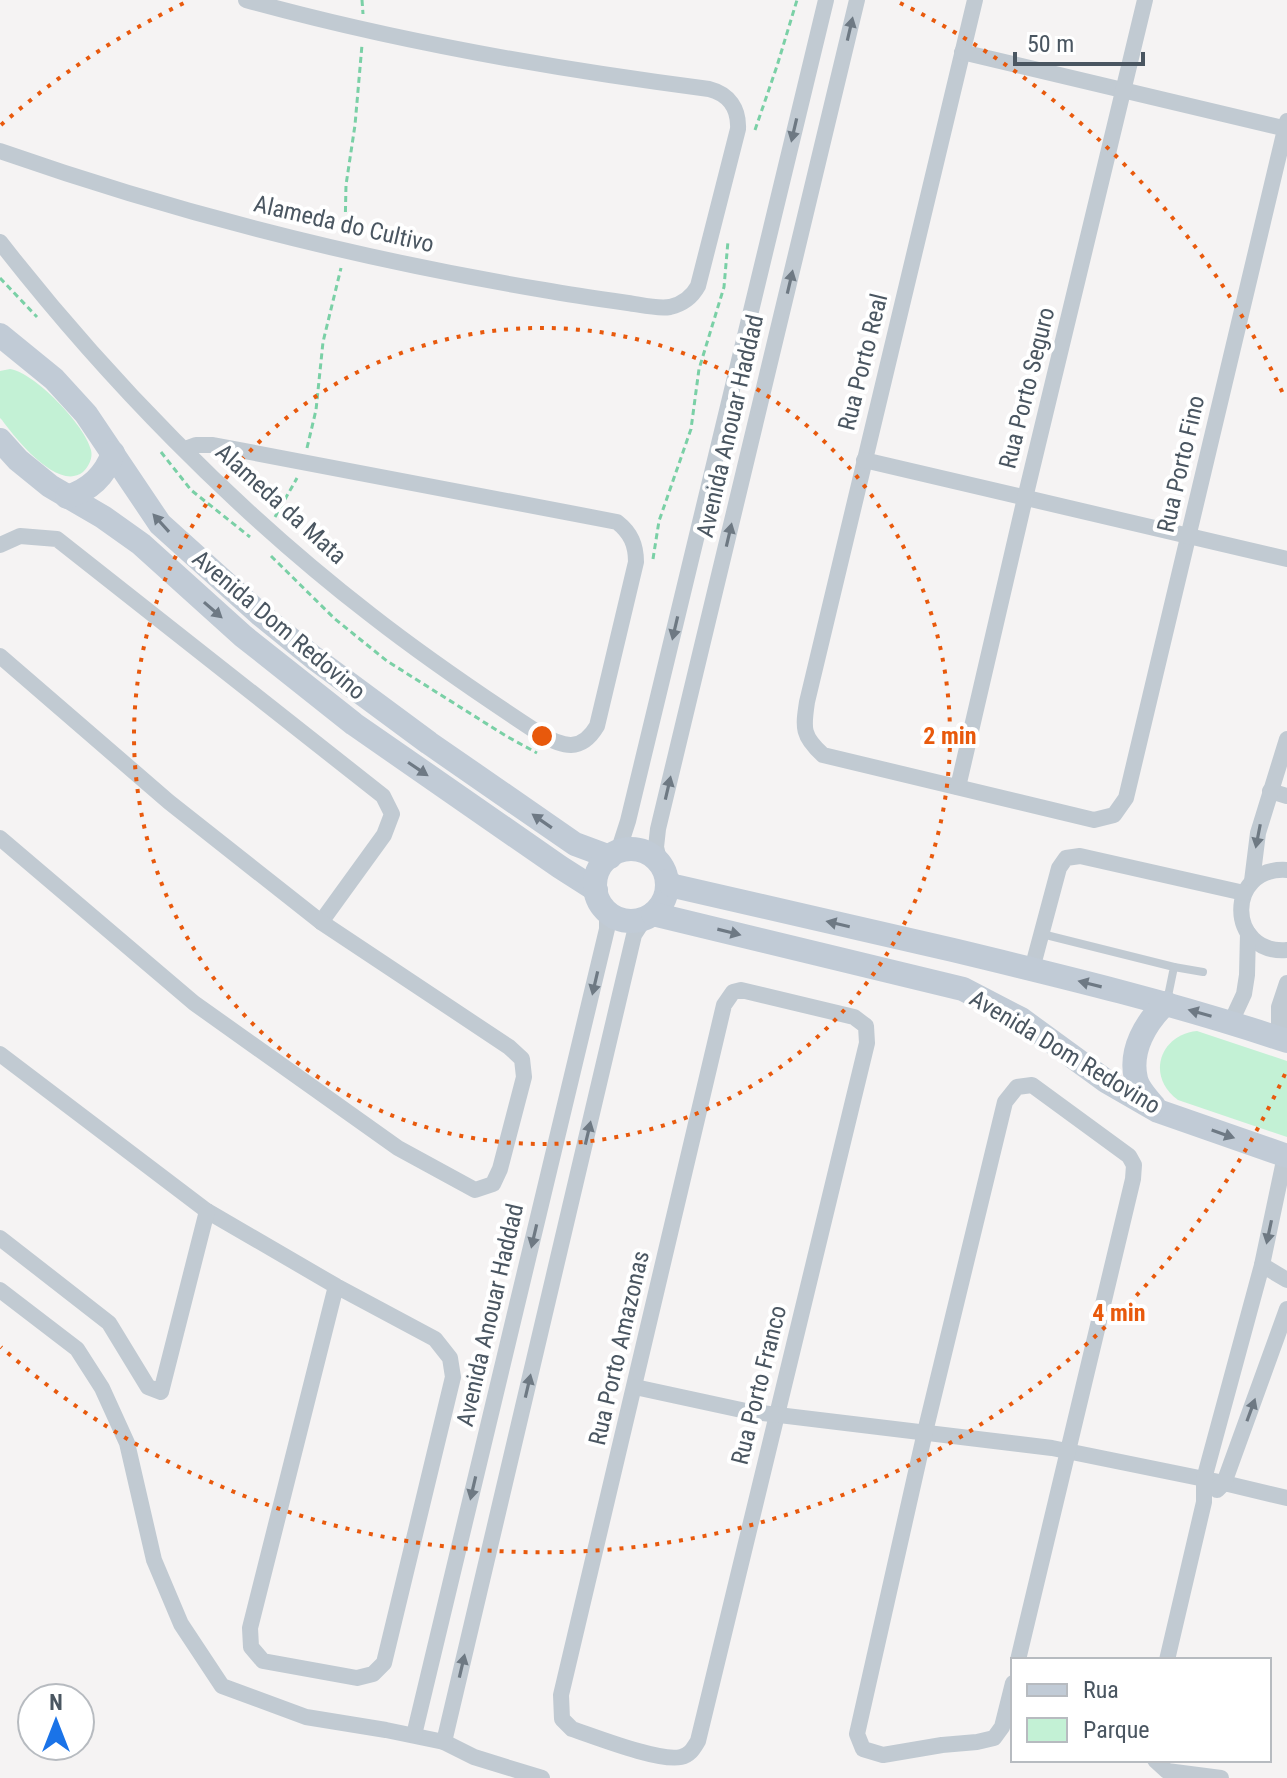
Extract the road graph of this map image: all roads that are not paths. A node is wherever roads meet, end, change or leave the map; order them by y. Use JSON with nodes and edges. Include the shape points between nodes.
{"nodes":[{"id":1,"x":246,"y":0,"type":"edge"},
{"id":2,"x":826,"y":0,"type":"edge"},
{"id":3,"x":857,"y":0,"type":"edge"},
{"id":4,"x":975,"y":0,"type":"edge"},
{"id":5,"x":1145,"y":0,"type":"edge"},
{"id":6,"x":962,"y":52,"type":"junction"},
{"id":7,"x":1124,"y":90,"type":"junction"},
{"id":8,"x":1286,"y":126,"type":"edge"},
{"id":9,"x":0,"y":151,"type":"edge"},
{"id":10,"x":0,"y":242,"type":"edge"},
{"id":11,"x":6,"y":346,"type":"edge"},
{"id":12,"x":0,"y":440,"type":"edge"},
{"id":13,"x":185,"y":449,"type":"junction"},
{"id":14,"x":113,"y":453,"type":"junction"},
{"id":15,"x":864,"y":460,"type":"junction"},
{"id":16,"x":67,"y":497,"type":"junction"},
{"id":17,"x":1025,"y":498,"type":"junction"},
{"id":18,"x":1189,"y":536,"type":"junction"},
{"id":19,"x":0,"y":545,"type":"edge"},
{"id":20,"x":1287,"y":559,"type":"edge"},
{"id":21,"x":0,"y":656,"type":"edge"},
{"id":22,"x":1287,"y":739,"type":"edge"},
{"id":23,"x":958,"y":787,"type":"junction"},
{"id":24,"x":1270,"y":791,"type":"junction"},
{"id":25,"x":1287,"y":796,"type":"edge"},
{"id":26,"x":0,"y":838,"type":"edge"},
{"id":27,"x":614,"y":855,"type":"junction"},
{"id":28,"x":1287,"y":870,"type":"edge"},
{"id":29,"x":664,"y":872,"type":"junction"},
{"id":30,"x":1248,"y":887,"type":"junction"},
{"id":31,"x":599,"y":898,"type":"junction"},
{"id":32,"x":649,"y":916,"type":"junction"},
{"id":33,"x":321,"y":922,"type":"junction"},
{"id":34,"x":1248,"y":933,"type":"junction"},
{"id":35,"x":1042,"y":934,"type":"junction"},
{"id":36,"x":1287,"y":950,"type":"edge"},
{"id":37,"x":1174,"y":967,"type":"junction"},
{"id":38,"x":1032,"y":969,"type":"junction"},
{"id":39,"x":1203,"y":972,"type":"dead end"},
{"id":40,"x":1287,"y":983,"type":"edge"},
{"id":41,"x":733,"y":992,"type":"joint"},
{"id":42,"x":1166,"y":1003,"type":"junction"},
{"id":43,"x":1231,"y":1022,"type":"junction"},
{"id":44,"x":1287,"y":1040,"type":"edge"},
{"id":45,"x":0,"y":1054,"type":"edge"},
{"id":46,"x":1158,"y":1111,"type":"junction"},
{"id":47,"x":1286,"y":1156,"type":"edge"},
{"id":48,"x":207,"y":1211,"type":"junction"},
{"id":49,"x":0,"y":1238,"type":"edge"},
{"id":50,"x":1262,"y":1265,"type":"junction"},
{"id":51,"x":1287,"y":1280,"type":"edge"},
{"id":52,"x":336,"y":1286,"type":"junction"},
{"id":53,"x":0,"y":1290,"type":"edge"},
{"id":54,"x":1287,"y":1309,"type":"edge"},
{"id":55,"x":635,"y":1387,"type":"junction"},
{"id":56,"x":776,"y":1414,"type":"junction"},
{"id":57,"x":925,"y":1432,"type":"junction"},
{"id":58,"x":1069,"y":1451,"type":"junction"},
{"id":59,"x":1204,"y":1479,"type":"junction"},
{"id":60,"x":1224,"y":1483,"type":"junction"},
{"id":61,"x":1287,"y":1498,"type":"edge"},
{"id":62,"x":1204,"y":1502,"type":"junction"},
{"id":63,"x":1018,"y":1658,"type":"edge"},
{"id":64,"x":1167,"y":1658,"type":"edge"},
{"id":65,"x":1011,"y":1691,"type":"edge"},
{"id":66,"x":414,"y":1735,"type":"junction"},
{"id":67,"x":444,"y":1742,"type":"junction"},
{"id":68,"x":690,"y":1754,"type":"joint"},
{"id":69,"x":1157,"y":1762,"type":"edge"},
{"id":70,"x":542,"y":1778,"type":"edge"},
{"id":71,"x":1221,"y":1778,"type":"edge"}],
"edges":[{"from":1,"to":9,"type":"street","name":"Alameda do Cultivo","via":[[364,31],[723,94],[734,105],[738,129],[698,286],[684,301],[657,307],[508,284],[345,252],[215,218]]},
{"from":2,"to":27,"type":"street","name":"Avenida Anouar Haddad","one_way":true,"via":[[632,806]]},
{"from":29,"to":3,"type":"street","name":"Avenida Anouar Haddad","one_way":true,"via":[[656,847],[658,829]]},
{"from":4,"to":6,"type":"street","name":"Rua Porto Real"},
{"from":5,"to":7,"type":"street","name":"Rua Porto Seguro"},
{"from":6,"to":7,"type":"street"},
{"from":6,"to":15,"type":"street","name":"Rua Porto Real"},
{"from":7,"to":8,"type":"street"},
{"from":7,"to":17,"type":"street","name":"Rua Porto Seguro"},
{"from":8,"to":18,"type":"street","name":"Rua Porto Fino"},
{"from":10,"to":13,"type":"street","name":"Alameda da Mata","via":[[99,359]]},
{"from":11,"to":14,"type":"street","name":"Avenida Dom Redovino","via":[[71,396]]},
{"from":12,"to":16,"type":"street","name":"Avenida Dom Redovino","via":[[33,474]]},
{"from":13,"to":13,"type":"street","name":"Alameda da Mata","via":[[370,614],[470,688],[558,744],[588,738],[597,726],[636,562],[630,534],[617,522],[213,445]]},
{"from":14,"to":16,"type":"street","via":[[92,485]]},
{"from":27,"to":14,"type":"street","name":"Avenida Dom Redovino","one_way":true,"via":[[575,844],[314,658],[160,524]]},
{"from":15,"to":17,"type":"street"},
{"from":15,"to":23,"type":"street","name":"Rua Porto Real","via":[[807,702],[807,736],[823,755]]},
{"from":16,"to":31,"type":"street","name":"Avenida Dom Redovino","one_way":true,"via":[[141,544],[243,636],[354,724]]},
{"from":17,"to":18,"type":"street"},
{"from":17,"to":23,"type":"street","name":"Rua Porto Seguro"},
{"from":18,"to":20,"type":"street"},
{"from":18,"to":23,"type":"street","name":"Rua Porto Fino","via":[[1126,798],[1114,815],[1094,820]]},
{"from":19,"to":33,"type":"street","via":[[20,536],[57,539],[383,796],[392,814],[384,835]]},
{"from":21,"to":33,"type":"street","via":[[169,802]]},
{"from":22,"to":24,"type":"street"},
{"from":24,"to":25,"type":"street"},
{"from":24,"to":30,"type":"street","one_way":true},
{"from":26,"to":33,"type":"street","via":[[194,1003],[398,1148],[475,1190],[493,1184],[524,1077],[522,1059]]},
{"from":27,"to":29,"type":"street","name":"Avenida Dom Redovino","via":[[636,850],[653,857]]},
{"from":27,"to":31,"type":"street","via":[[598,871]]},
{"from":28,"to":30,"type":"street","via":[[1264,873]]},
{"from":29,"to":32,"type":"street","via":[[664,899]]},
{"from":38,"to":29,"type":"street","name":"Avenida Dom Redovino","one_way":true,"via":[[674,886]]},
{"from":30,"to":34,"type":"street","via":[[1240,906]]},
{"from":30,"to":35,"type":"street","via":[[1080,856],[1066,858]]},
{"from":31,"to":32,"type":"street","name":"Avenida Dom Redovino","via":[[618,918]]},
{"from":31,"to":66,"type":"street","name":"Avenida Anouar Haddad","one_way":true,"via":[[607,929]]},
{"from":32,"to":46,"type":"street","name":"Avenida Dom Redovino","one_way":true,"via":[[963,989],[1021,1019],[1106,1081]]},
{"from":67,"to":32,"type":"street","one_way":true,"via":[[634,935]]},
{"from":34,"to":36,"type":"street","via":[[1270,949]]},
{"from":34,"to":43,"type":"street","via":[[1244,994]]},
{"from":35,"to":37,"type":"lane"},
{"from":35,"to":38,"type":"street"},
{"from":37,"to":39,"type":"lane"},
{"from":37,"to":42,"type":"lane"},
{"from":42,"to":38,"type":"street","name":"Avenida Dom Redovino","one_way":true},
{"from":40,"to":44,"type":"street","via":[[1279,1026]]},
{"from":41,"to":55,"type":"street","name":"Rua Porto Amazonas","via":[[724,1005]]},
{"from":41,"to":56,"type":"street","name":"Rua Porto Franco","via":[[854,1017],[866,1026],[867,1043]]},
{"from":43,"to":42,"type":"street","name":"Avenida Dom Redovino","one_way":true},
{"from":42,"to":46,"type":"street","via":[[1139,1039],[1136,1060],[1136,1080]]},
{"from":43,"to":44,"type":"street","name":"Avenida Dom Redovino"},
{"from":45,"to":48,"type":"street"},
{"from":46,"to":47,"type":"street","name":"Avenida Dom Redovino","one_way":true},
{"from":47,"to":50,"type":"street","one_way":true},
{"from":48,"to":49,"type":"street","via":[[161,1392],[148,1387],[109,1323]]},
{"from":48,"to":52,"type":"street"},
{"from":50,"to":51,"type":"street"},
{"from":50,"to":59,"type":"street"},
{"from":52,"to":52,"type":"street","via":[[435,1339],[450,1358],[453,1377],[384,1663],[373,1674],[357,1678],[263,1661],[251,1647],[250,1628]]},
{"from":53,"to":66,"type":"street","via":[[77,1349],[102,1388],[127,1443],[154,1560],[181,1624],[222,1686],[306,1717]]},
{"from":60,"to":54,"type":"street","one_way":true},
{"from":55,"to":56,"type":"street"},
{"from":55,"to":68,"type":"street","name":"Rua Porto Amazonas","via":[[561,1695],[562,1719],[572,1729],[659,1757]]},
{"from":56,"to":57,"type":"street"},
{"from":56,"to":68,"type":"street","name":"Rua Porto Franco","via":[[698,1741]]},
{"from":57,"to":58,"type":"street"},
{"from":57,"to":58,"type":"street","via":[[1005,1102],[1017,1087],[1032,1085],[1112,1142],[1134,1165]]},
{"from":57,"to":65,"type":"street","via":[[857,1734],[863,1749],[883,1755],[994,1738]]},
{"from":58,"to":59,"type":"street"},
{"from":58,"to":63,"type":"street"},
{"from":59,"to":60,"type":"street"},
{"from":59,"to":62,"type":"street"},
{"from":60,"to":61,"type":"street"},
{"from":60,"to":62,"type":"street"},
{"from":62,"to":64,"type":"street"},
{"from":66,"to":67,"type":"street"},
{"from":67,"to":70,"type":"street"},
{"from":69,"to":71,"type":"street","via":[[1167,1771]]}]}
